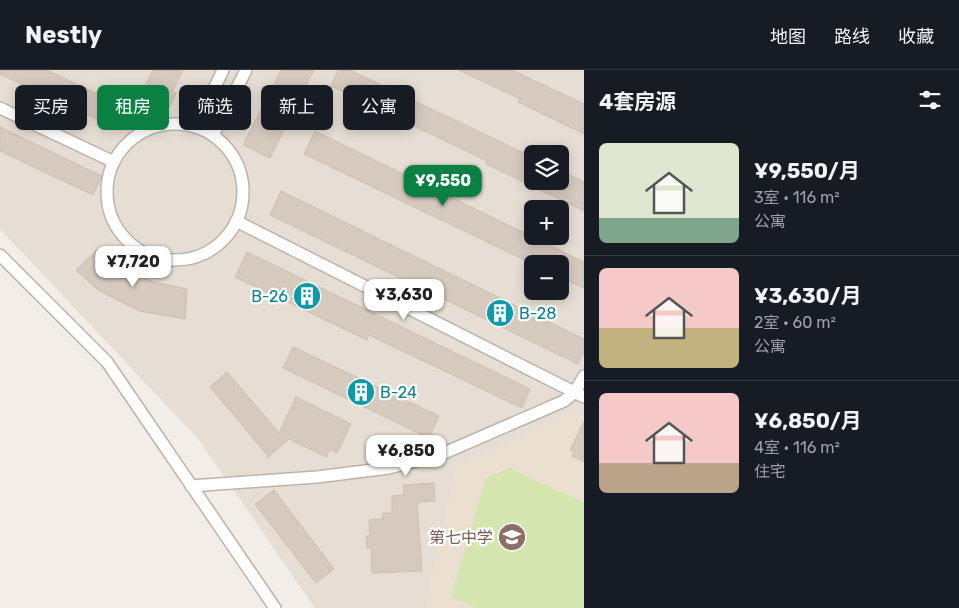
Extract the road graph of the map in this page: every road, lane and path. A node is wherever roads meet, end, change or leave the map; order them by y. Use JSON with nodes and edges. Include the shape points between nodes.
{"nodes":[{"id":1,"x":223,"y":70,"type":"edge"},
{"id":2,"x":246,"y":70,"type":"edge"},
{"id":3,"x":216,"y":85,"type":"edge"},
{"id":4,"x":0,"y":108,"type":"edge"},
{"id":5,"x":179,"y":124,"type":"edge"},
{"id":6,"x":202,"y":130,"type":"edge"},
{"id":7,"x":213,"y":136,"type":"junction"},
{"id":8,"x":114,"y":162,"type":"junction"},
{"id":9,"x":236,"y":221,"type":"junction"},
{"id":10,"x":0,"y":255,"type":"edge"},
{"id":11,"x":584,"y":376,"type":"edge"},
{"id":12,"x":579,"y":394,"type":"edge"},
{"id":13,"x":191,"y":486,"type":"junction"},
{"id":14,"x":275,"y":608,"type":"edge"}],
"edges":[{"from":1,"to":3,"type":"street"},
{"from":2,"to":7,"type":"street"},
{"from":4,"to":8,"type":"street"},
{"from":5,"to":8,"type":"street","via":[[159,125],[137,135],[120,151]]},
{"from":6,"to":7,"type":"street"},
{"from":7,"to":9,"type":"street","via":[[226,146],[238,166],[243,190]]},
{"from":8,"to":9,"type":"street","via":[[109,172],[106,195],[111,219],[124,238],[143,253],[166,260],[189,259],[211,250],[229,234]]},
{"from":9,"to":12,"type":"street"},
{"from":10,"to":13,"type":"street","via":[[107,362]]},
{"from":11,"to":12,"type":"street"},
{"from":12,"to":13,"type":"street","via":[[442,454],[389,468]]},
{"from":13,"to":14,"type":"street"}]}
